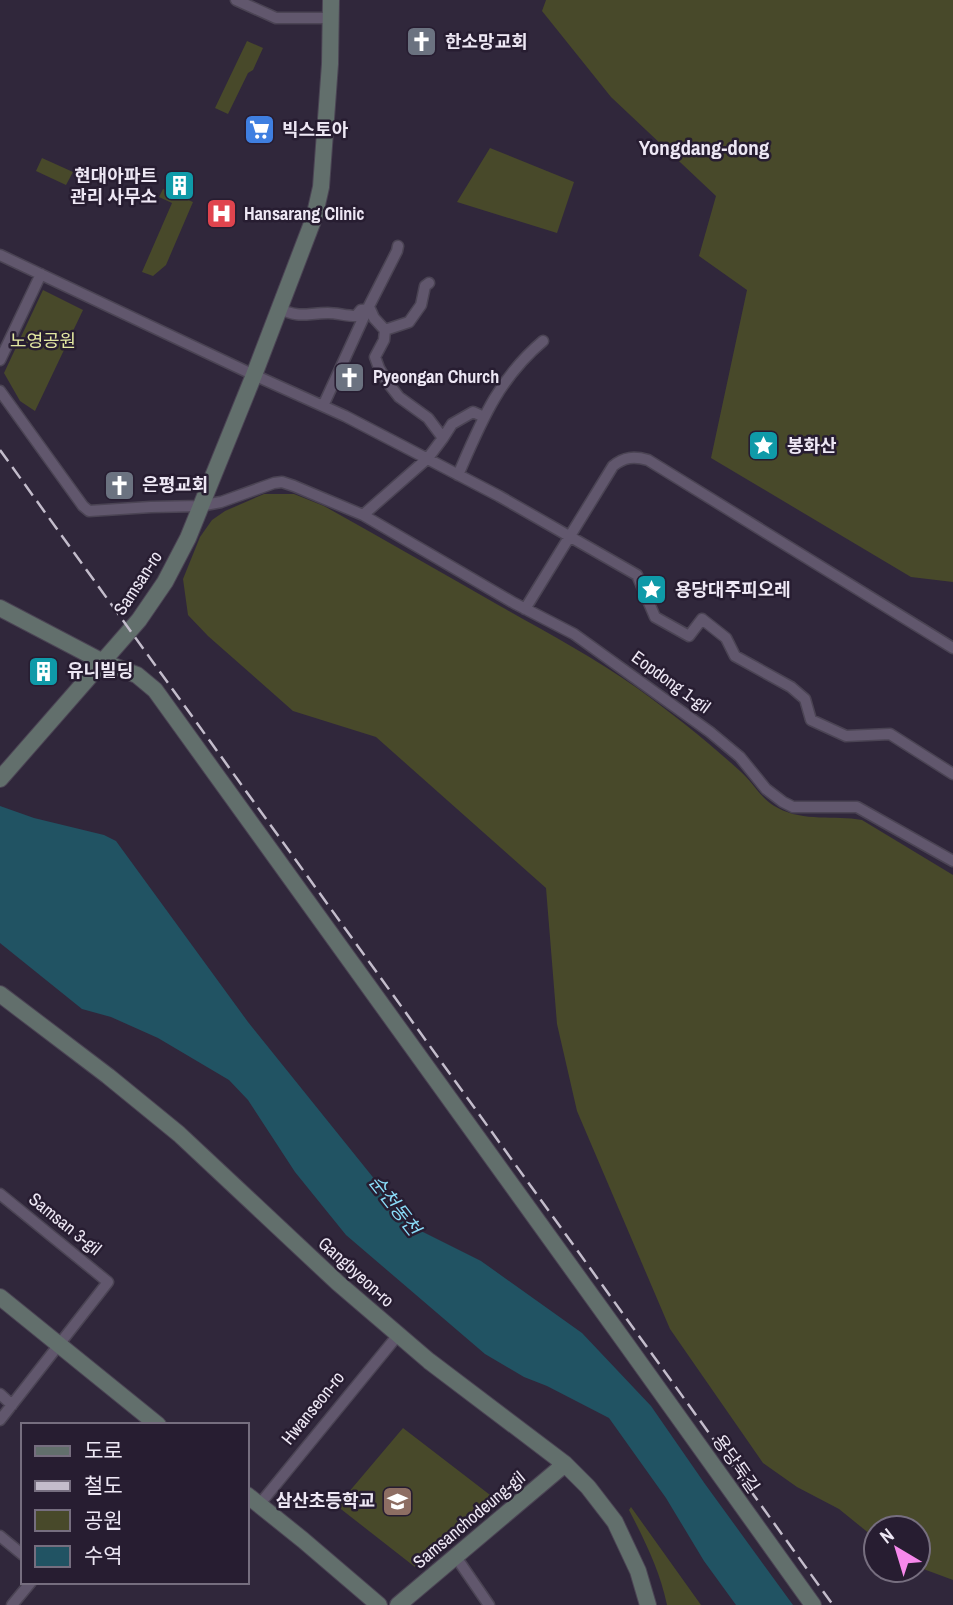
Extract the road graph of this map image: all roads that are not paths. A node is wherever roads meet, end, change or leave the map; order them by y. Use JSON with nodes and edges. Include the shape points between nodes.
{"nodes":[{"id":1,"x":236,"y":0,"type":"edge"},
{"id":2,"x":331,"y":0,"type":"edge"},
{"id":3,"x":330,"y":18,"type":"junction"},
{"id":4,"x":398,"y":246,"type":"dead end"},
{"id":5,"x":0,"y":255,"type":"edge"},
{"id":6,"x":41,"y":274,"type":"junction"},
{"id":7,"x":429,"y":283,"type":"dead end"},
{"id":8,"x":278,"y":308,"type":"junction"},
{"id":9,"x":367,"y":310,"type":"junction"},
{"id":10,"x":385,"y":330,"type":"junction"},
{"id":11,"x":543,"y":341,"type":"dead end"},
{"id":12,"x":0,"y":359,"type":"edge"},
{"id":13,"x":254,"y":375,"type":"junction"},
{"id":14,"x":0,"y":391,"type":"edge"},
{"id":15,"x":323,"y":406,"type":"junction"},
{"id":16,"x":484,"y":417,"type":"junction"},
{"id":17,"x":443,"y":438,"type":"junction"},
{"id":18,"x":428,"y":457,"type":"junction"},
{"id":19,"x":458,"y":475,"type":"junction"},
{"id":20,"x":200,"y":506,"type":"junction"},
{"id":21,"x":363,"y":515,"type":"junction"},
{"id":22,"x":569,"y":536,"type":"junction"},
{"id":23,"x":0,"y":608,"type":"edge"},
{"id":24,"x":525,"y":608,"type":"junction"},
{"id":25,"x":953,"y":648,"type":"edge"},
{"id":26,"x":103,"y":662,"type":"junction"},
{"id":27,"x":953,"y":774,"type":"edge"},
{"id":28,"x":0,"y":779,"type":"edge"},
{"id":29,"x":953,"y":861,"type":"edge"},
{"id":30,"x":0,"y":994,"type":"edge"},
{"id":31,"x":1,"y":1198,"type":"edge"},
{"id":32,"x":0,"y":1297,"type":"edge"},
{"id":33,"x":398,"y":1335,"type":"junction"},
{"id":34,"x":59,"y":1344,"type":"junction"},
{"id":35,"x":0,"y":1394,"type":"edge"},
{"id":36,"x":12,"y":1405,"type":"junction"},
{"id":37,"x":0,"y":1420,"type":"edge"},
{"id":38,"x":156,"y":1423,"type":"edge"},
{"id":39,"x":565,"y":1464,"type":"junction"},
{"id":40,"x":253,"y":1500,"type":"edge"},
{"id":41,"x":0,"y":1536,"type":"edge"},
{"id":42,"x":21,"y":1553,"type":"edge"},
{"id":43,"x":456,"y":1557,"type":"junction"},
{"id":44,"x":29,"y":1584,"type":"edge"},
{"id":45,"x":12,"y":1605,"type":"edge"},
{"id":46,"x":379,"y":1605,"type":"edge"},
{"id":47,"x":398,"y":1605,"type":"edge"},
{"id":48,"x":489,"y":1605,"type":"edge"},
{"id":49,"x":648,"y":1605,"type":"edge"},
{"id":50,"x":813,"y":1605,"type":"edge"}],
"edges":[{"from":1,"to":3,"type":"street","via":[[276,18]]},
{"from":2,"to":3,"type":"street","name":"Samsan-ro"},
{"from":3,"to":8,"type":"street","name":"Samsan-ro","via":[[321,187],[314,218]]},
{"from":4,"to":9,"type":"street"},
{"from":5,"to":6,"type":"street"},
{"from":6,"to":12,"type":"street"},
{"from":6,"to":13,"type":"street"},
{"from":7,"to":10,"type":"street","via":[[409,322]]},
{"from":8,"to":9,"type":"street","via":[[304,316],[356,316]]},
{"from":8,"to":13,"type":"street","name":"Samsan-ro"},
{"from":9,"to":10,"type":"street"},
{"from":9,"to":15,"type":"street"},
{"from":10,"to":17,"type":"street","via":[[375,357],[379,368],[399,397],[428,418]]},
{"from":11,"to":16,"type":"street","via":[[506,378]]},
{"from":13,"to":15,"type":"street"},
{"from":13,"to":20,"type":"street","name":"Samsan-ro"},
{"from":14,"to":20,"type":"street","name":"Eopdong 1-gil","via":[[89,511]]},
{"from":15,"to":18,"type":"street"},
{"from":16,"to":17,"type":"street","via":[[473,411],[452,424]]},
{"from":16,"to":19,"type":"street"},
{"from":17,"to":18,"type":"street"},
{"from":18,"to":19,"type":"street"},
{"from":18,"to":21,"type":"street"},
{"from":19,"to":22,"type":"street"},
{"from":20,"to":21,"type":"street","name":"Eopdong 1-gil","via":[[282,482]]},
{"from":20,"to":26,"type":"street","name":"Samsan-ro","via":[[165,582]]},
{"from":21,"to":24,"type":"street","name":"Eopdong 1-gil"},
{"from":22,"to":24,"type":"street"},
{"from":22,"to":25,"type":"street","via":[[613,466],[629,458],[648,460]]},
{"from":22,"to":27,"type":"street","via":[[638,575],[654,617],[689,636],[702,619],[726,638],[735,656],[805,699],[811,720],[846,736],[890,734]]},
{"from":23,"to":26,"type":"street","name":"용당둑길"},
{"from":24,"to":29,"type":"street","name":"Eopdong 1-gil","via":[[574,634],[710,732],[783,802],[793,807],[857,807]]},
{"from":26,"to":28,"type":"street","name":"Samsan-ro"},
{"from":26,"to":50,"type":"street","name":"용당둑길","via":[[137,675],[155,690]]},
{"from":30,"to":33,"type":"street","name":"Gangbyeon-ro","via":[[179,1134]]},
{"from":31,"to":34,"type":"street","name":"Samsan 3-gil","via":[[108,1282]]},
{"from":32,"to":34,"type":"street"},
{"from":33,"to":39,"type":"street","name":"Gangbyeon-ro"},
{"from":33,"to":40,"type":"street","name":"Hwanseon-ro"},
{"from":34,"to":36,"type":"street"},
{"from":34,"to":38,"type":"street"},
{"from":35,"to":36,"type":"street"},
{"from":36,"to":37,"type":"street"},
{"from":39,"to":43,"type":"street","name":"Samsanchodeung-gil"},
{"from":39,"to":49,"type":"street","name":"Gangbyeon-ro","via":[[615,1522],[638,1570]]},
{"from":40,"to":46,"type":"street","name":"Hwanseon-ro"},
{"from":41,"to":42,"type":"street"},
{"from":43,"to":47,"type":"street","name":"Samsanchodeung-gil"},
{"from":43,"to":48,"type":"street"},
{"from":44,"to":45,"type":"street"}]}
